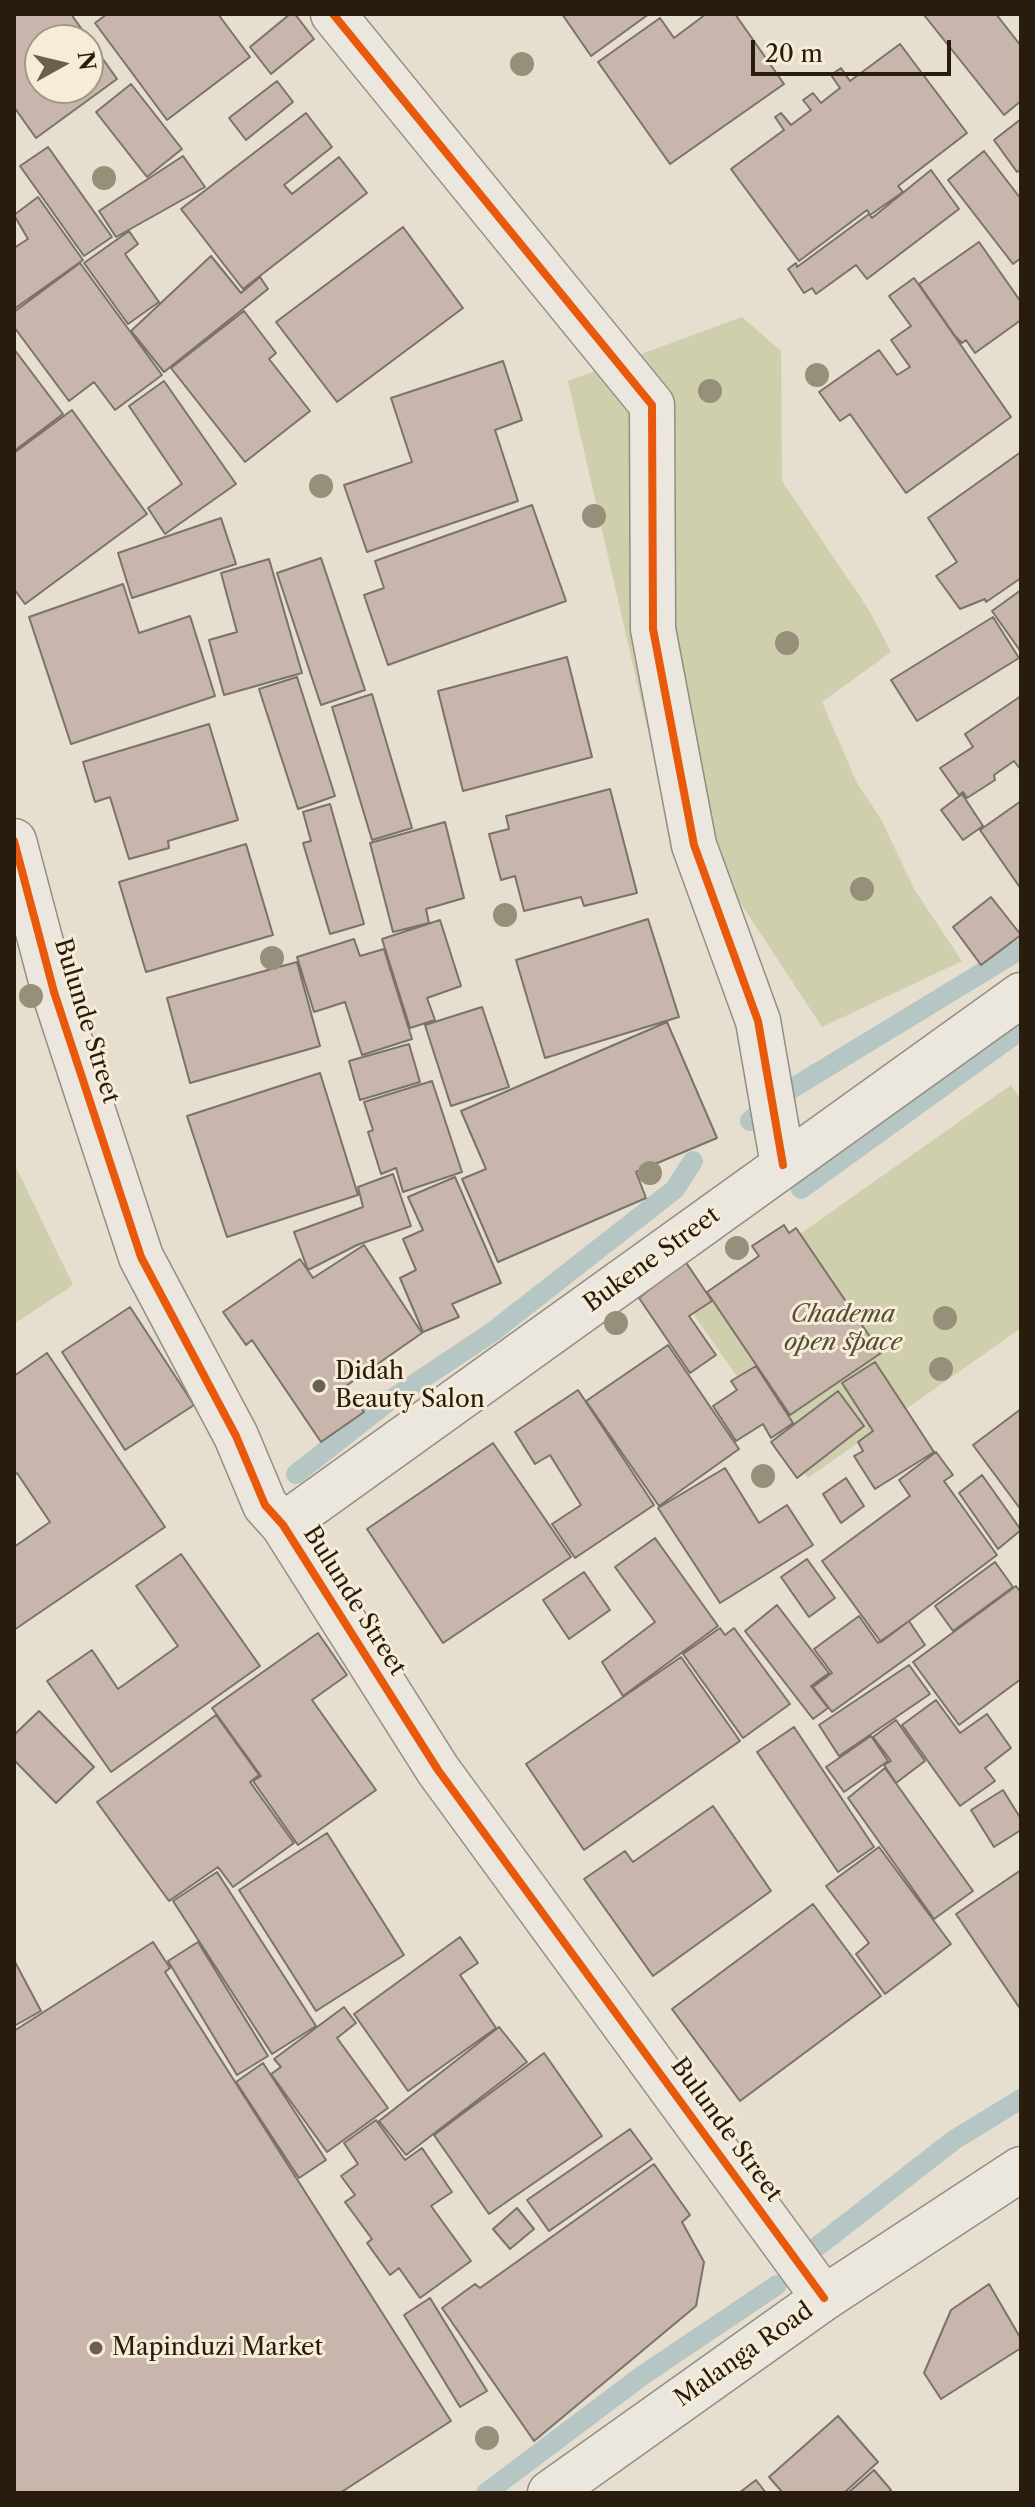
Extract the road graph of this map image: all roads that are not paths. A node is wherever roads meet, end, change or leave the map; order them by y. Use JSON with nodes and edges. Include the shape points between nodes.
{"nodes":[{"id":1,"x":333,"y":14,"type":"edge"},
{"id":2,"x":14,"y":841,"type":"edge"},
{"id":3,"x":1021,"y":995,"type":"edge"},
{"id":4,"x":783,"y":1165,"type":"junction"},
{"id":5,"x":283,"y":1525,"type":"junction"},
{"id":6,"x":1021,"y":2169,"type":"edge"},
{"id":7,"x":824,"y":2298,"type":"junction"},
{"id":8,"x":550,"y":2493,"type":"edge"}],
"edges":[{"from":1,"to":4,"type":"street","via":[[652,405],[653,629],[694,845],[758,1021]]},
{"from":2,"to":5,"type":"street","name":"Bulunde Street","via":[[54,992],[141,1257],[236,1436],[265,1505]]},
{"from":3,"to":4,"type":"street","name":"Bukene Street"},
{"from":4,"to":5,"type":"street","name":"Bukene Street"},
{"from":5,"to":7,"type":"street","name":"Bulunde Street","via":[[438,1770]]},
{"from":6,"to":7,"type":"street","name":"Malanga Road"},
{"from":7,"to":8,"type":"street","name":"Malanga Road"}]}
